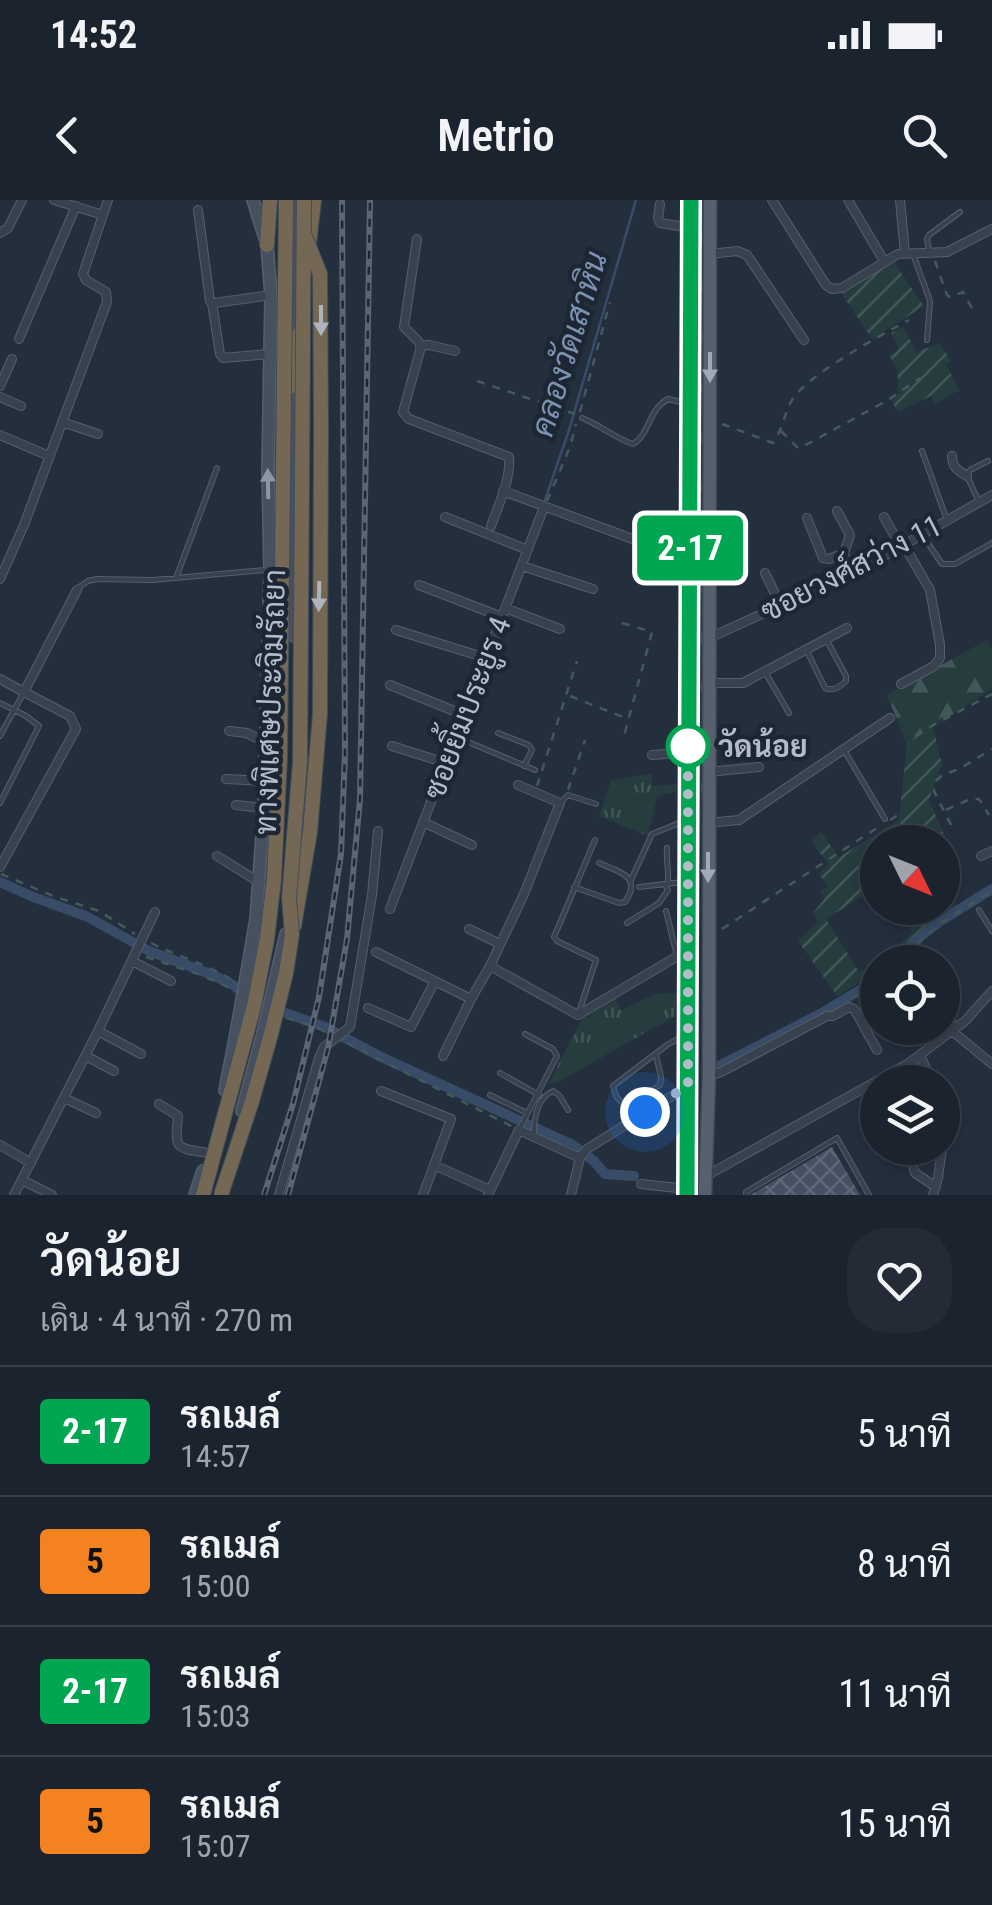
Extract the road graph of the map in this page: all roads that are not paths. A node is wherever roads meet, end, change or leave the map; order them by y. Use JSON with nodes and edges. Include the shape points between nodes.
{"nodes":[{"id":1,"x":22,"y":200,"type":"edge"},
{"id":2,"x":54,"y":200,"type":"edge"},
{"id":3,"x":108,"y":200,"type":"edge"},
{"id":4,"x":253,"y":200,"type":"edge"},
{"id":5,"x":274,"y":200,"type":"edge"},
{"id":6,"x":286,"y":200,"type":"edge"},
{"id":7,"x":295,"y":200,"type":"edge"},
{"id":8,"x":304,"y":200,"type":"edge"},
{"id":9,"x":314,"y":200,"type":"edge"},
{"id":10,"x":691,"y":200,"type":"edge"},
{"id":11,"x":710,"y":200,"type":"edge"},
{"id":12,"x":772,"y":200,"type":"edge"},
{"id":13,"x":848,"y":200,"type":"edge"},
{"id":14,"x":900,"y":200,"type":"edge"},
{"id":15,"x":660,"y":204,"type":"dead end"},
{"id":16,"x":76,"y":206,"type":"junction"},
{"id":17,"x":198,"y":210,"type":"dead end"},
{"id":18,"x":960,"y":212,"type":"dead end"},
{"id":19,"x":103,"y":215,"type":"junction"},
{"id":20,"x":690,"y":228,"type":"junction"},
{"id":21,"x":992,"y":229,"type":"edge"},
{"id":22,"x":0,"y":234,"type":"edge"},
{"id":23,"x":417,"y":239,"type":"dead end"},
{"id":24,"x":267,"y":245,"type":"junction"},
{"id":25,"x":909,"y":253,"type":"junction"},
{"id":26,"x":931,"y":253,"type":"junction"},
{"id":27,"x":710,"y":254,"type":"junction"},
{"id":28,"x":884,"y":261,"type":"junction"},
{"id":29,"x":270,"y":295,"type":"junction"},
{"id":30,"x":212,"y":303,"type":"junction"},
{"id":31,"x":19,"y":339,"type":"dead end"},
{"id":32,"x":804,"y":340,"type":"dead end"},
{"id":33,"x":927,"y":340,"type":"dead end"},
{"id":34,"x":420,"y":346,"type":"junction"},
{"id":35,"x":454,"y":352,"type":"dead end"},
{"id":36,"x":269,"y":354,"type":"junction"},
{"id":37,"x":12,"y":358,"type":"dead end"},
{"id":38,"x":0,"y":386,"type":"edge"},
{"id":39,"x":292,"y":386,"type":"junction"},
{"id":40,"x":0,"y":397,"type":"edge"},
{"id":41,"x":690,"y":405,"type":"junction"},
{"id":42,"x":21,"y":406,"type":"dead end"},
{"id":43,"x":580,"y":417,"type":"road end"},
{"id":44,"x":62,"y":422,"type":"junction"},
{"id":45,"x":98,"y":434,"type":"dead end"},
{"id":46,"x":0,"y":435,"type":"edge"},
{"id":47,"x":922,"y":451,"type":"dead end"},
{"id":48,"x":49,"y":456,"type":"junction"},
{"id":49,"x":952,"y":456,"type":"dead end"},
{"id":50,"x":988,"y":461,"type":"dead end"},
{"id":51,"x":218,"y":468,"type":"dead end"},
{"id":52,"x":967,"y":476,"type":"junction"},
{"id":53,"x":504,"y":491,"type":"junction"},
{"id":54,"x":991,"y":496,"type":"edge"},
{"id":55,"x":979,"y":502,"type":"junction"},
{"id":56,"x":544,"y":507,"type":"junction"},
{"id":57,"x":838,"y":511,"type":"dead end"},
{"id":58,"x":446,"y":517,"type":"dead end"},
{"id":59,"x":884,"y":517,"type":"dead end"},
{"id":60,"x":806,"y":518,"type":"dead end"},
{"id":61,"x":947,"y":520,"type":"junction"},
{"id":62,"x":492,"y":526,"type":"dead end"},
{"id":63,"x":922,"y":534,"type":"junction"},
{"id":64,"x":992,"y":543,"type":"edge"},
{"id":65,"x":902,"y":546,"type":"junction"},
{"id":66,"x":528,"y":550,"type":"junction"},
{"id":67,"x":844,"y":553,"type":"junction"},
{"id":68,"x":690,"y":556,"type":"junction"},
{"id":69,"x":522,"y":566,"type":"junction"},
{"id":70,"x":270,"y":570,"type":"junction"},
{"id":71,"x":765,"y":573,"type":"dead end"},
{"id":72,"x":852,"y":574,"type":"junction"},
{"id":73,"x":176,"y":578,"type":"junction"},
{"id":74,"x":0,"y":579,"type":"edge"},
{"id":75,"x":419,"y":585,"type":"dead end"},
{"id":76,"x":592,"y":588,"type":"dead end"},
{"id":77,"x":77,"y":590,"type":"joint"},
{"id":78,"x":781,"y":606,"type":"junction"},
{"id":79,"x":504,"y":613,"type":"junction"},
{"id":80,"x":847,"y":628,"type":"dead end"},
{"id":81,"x":560,"y":629,"type":"dead end"},
{"id":82,"x":396,"y":630,"type":"dead end"},
{"id":83,"x":709,"y":638,"type":"junction"},
{"id":84,"x":826,"y":639,"type":"junction"},
{"id":85,"x":806,"y":649,"type":"junction"},
{"id":86,"x":486,"y":658,"type":"junction"},
{"id":87,"x":765,"y":672,"type":"junction"},
{"id":88,"x":0,"y":679,"type":"edge"},
{"id":89,"x":709,"y":683,"type":"junction"},
{"id":90,"x":900,"y":684,"type":"dead end"},
{"id":91,"x":390,"y":685,"type":"dead end"},
{"id":92,"x":24,"y":692,"type":"junction"},
{"id":93,"x":0,"y":703,"type":"edge"},
{"id":94,"x":14,"y":710,"type":"junction"},
{"id":95,"x":789,"y":714,"type":"dead end"},
{"id":96,"x":464,"y":715,"type":"junction"},
{"id":97,"x":890,"y":718,"type":"dead end"},
{"id":98,"x":229,"y":731,"type":"dead end"},
{"id":99,"x":498,"y":732,"type":"dead end"},
{"id":100,"x":0,"y":736,"type":"edge"},
{"id":101,"x":456,"y":737,"type":"junction"},
{"id":102,"x":266,"y":743,"type":"junction"},
{"id":103,"x":392,"y":746,"type":"dead end"},
{"id":104,"x":843,"y":749,"type":"junction"},
{"id":105,"x":688,"y":752,"type":"junction"},
{"id":106,"x":652,"y":755,"type":"dead end"},
{"id":107,"x":446,"y":763,"type":"junction"},
{"id":108,"x":524,"y":766,"type":"junction"},
{"id":109,"x":758,"y":767,"type":"dead end"},
{"id":110,"x":535,"y":770,"type":"dead end"},
{"id":111,"x":708,"y":772,"type":"junction"},
{"id":112,"x":226,"y":779,"type":"dead end"},
{"id":113,"x":265,"y":782,"type":"junction"},
{"id":114,"x":518,"y":785,"type":"dead end"},
{"id":115,"x":560,"y":802,"type":"junction"},
{"id":116,"x":0,"y":803,"type":"edge"},
{"id":117,"x":596,"y":804,"type":"dead end"},
{"id":118,"x":236,"y":805,"type":"dead end"},
{"id":119,"x":264,"y":808,"type":"junction"},
{"id":120,"x":885,"y":819,"type":"dead end"},
{"id":121,"x":688,"y":820,"type":"junction"},
{"id":122,"x":423,"y":822,"type":"junction"},
{"id":123,"x":708,"y":823,"type":"junction"},
{"id":124,"x":378,"y":831,"type":"dead end"},
{"id":125,"x":595,"y":840,"type":"dead end"},
{"id":126,"x":472,"y":845,"type":"dead end"},
{"id":127,"x":667,"y":848,"type":"dead end"},
{"id":128,"x":217,"y":856,"type":"dead end"},
{"id":129,"x":599,"y":863,"type":"dead end"},
{"id":130,"x":0,"y":868,"type":"edge"},
{"id":131,"x":630,"y":880,"type":"junction"},
{"id":132,"x":259,"y":882,"type":"junction"},
{"id":133,"x":688,"y":882,"type":"junction"},
{"id":134,"x":667,"y":884,"type":"junction"},
{"id":135,"x":574,"y":887,"type":"junction"},
{"id":136,"x":639,"y":887,"type":"dead end"},
{"id":137,"x":390,"y":909,"type":"dead end"},
{"id":138,"x":979,"y":910,"type":"dead end"},
{"id":139,"x":666,"y":911,"type":"dead end"},
{"id":140,"x":155,"y":912,"type":"dead end"},
{"id":141,"x":627,"y":923,"type":"dead end"},
{"id":142,"x":470,"y":930,"type":"dead end"},
{"id":143,"x":992,"y":930,"type":"edge"},
{"id":144,"x":292,"y":934,"type":"junction"},
{"id":145,"x":500,"y":944,"type":"junction"},
{"id":146,"x":376,"y":952,"type":"dead end"},
{"id":147,"x":683,"y":953,"type":"junction"},
{"id":148,"x":134,"y":956,"type":"junction"},
{"id":149,"x":490,"y":966,"type":"junction"},
{"id":150,"x":171,"y":981,"type":"dead end"},
{"id":151,"x":435,"y":981,"type":"junction"},
{"id":152,"x":992,"y":991,"type":"edge"},
{"id":153,"x":472,"y":999,"type":"junction"},
{"id":154,"x":368,"y":1008,"type":"dead end"},
{"id":155,"x":578,"y":1015,"type":"junction"},
{"id":156,"x":960,"y":1024,"type":"edge"},
{"id":157,"x":98,"y":1030,"type":"junction"},
{"id":158,"x":525,"y":1034,"type":"dead end"},
{"id":159,"x":960,"y":1035,"type":"edge"},
{"id":160,"x":688,"y":1040,"type":"junction"},
{"id":161,"x":934,"y":1045,"type":"edge"},
{"id":162,"x":877,"y":1050,"type":"dead end"},
{"id":163,"x":141,"y":1054,"type":"dead end"},
{"id":164,"x":656,"y":1055,"type":"junction"},
{"id":165,"x":86,"y":1056,"type":"junction"},
{"id":166,"x":444,"y":1056,"type":"dead end"},
{"id":167,"x":920,"y":1056,"type":"junction"},
{"id":168,"x":992,"y":1064,"type":"edge"},
{"id":169,"x":924,"y":1065,"type":"edge"},
{"id":170,"x":114,"y":1071,"type":"dead end"},
{"id":171,"x":500,"y":1073,"type":"dead end"},
{"id":172,"x":709,"y":1076,"type":"junction"},
{"id":173,"x":688,"y":1086,"type":"junction"},
{"id":174,"x":381,"y":1091,"type":"dead end"},
{"id":175,"x":490,"y":1095,"type":"dead end"},
{"id":176,"x":539,"y":1095,"type":"junction"},
{"id":177,"x":64,"y":1098,"type":"junction"},
{"id":178,"x":160,"y":1104,"type":"dead end"},
{"id":179,"x":568,"y":1110,"type":"dead end"},
{"id":180,"x":96,"y":1113,"type":"dead end"},
{"id":181,"x":523,"y":1122,"type":"junction"},
{"id":182,"x":534,"y":1135,"type":"junction"},
{"id":183,"x":0,"y":1146,"type":"edge"},
{"id":184,"x":209,"y":1153,"type":"junction"},
{"id":185,"x":583,"y":1154,"type":"junction"},
{"id":186,"x":31,"y":1163,"type":"junction"},
{"id":187,"x":434,"y":1165,"type":"junction"},
{"id":188,"x":913,"y":1165,"type":"edge"},
{"id":189,"x":939,"y":1165,"type":"edge"},
{"id":190,"x":22,"y":1180,"type":"junction"},
{"id":191,"x":640,"y":1184,"type":"dead end"},
{"id":192,"x":706,"y":1187,"type":"edge"},
{"id":193,"x":935,"y":1191,"type":"edge"},
{"id":194,"x":489,"y":1192,"type":"edge"},
{"id":195,"x":687,"y":1192,"type":"edge"},
{"id":196,"x":14,"y":1195,"type":"edge"},
{"id":197,"x":52,"y":1195,"type":"edge"},
{"id":198,"x":195,"y":1195,"type":"edge"},
{"id":199,"x":202,"y":1195,"type":"edge"},
{"id":200,"x":218,"y":1195,"type":"edge"},
{"id":201,"x":279,"y":1195,"type":"edge"},
{"id":202,"x":422,"y":1195,"type":"edge"},
{"id":203,"x":571,"y":1195,"type":"edge"},
{"id":204,"x":746,"y":1195,"type":"edge"},
{"id":205,"x":869,"y":1195,"type":"edge"}],
"edges":[{"from":1,"to":22,"type":"street"},
{"from":2,"to":16,"type":"street"},
{"from":3,"to":19,"type":"street"},
{"from":4,"to":24,"type":"main road"},
{"from":5,"to":24,"type":"highway"},
{"from":5,"to":144,"type":"highway","one_way":true,"bridge":true,"via":[[306,238],[321,290],[320,714]]},
{"from":6,"to":199,"type":"highway","name":"ทางพิเศษประจิมรัถยา","bridge":true,"via":[[274,879],[254,1006]]},
{"from":7,"to":39,"type":"main road"},
{"from":8,"to":144,"type":"highway","name":"ทางพิเศษประจิมรัถยา","bridge":true,"via":[[300,762]]},
{"from":9,"to":39,"type":"highway"},
{"from":10,"to":20,"type":"main road"},
{"from":11,"to":27,"type":"main road"},
{"from":12,"to":28,"type":"street","via":[[832,290]]},
{"from":13,"to":28,"type":"street"},
{"from":14,"to":25,"type":"street"},
{"from":15,"to":20,"type":"street","via":[[660,222]]},
{"from":16,"to":19,"type":"street"},
{"from":16,"to":31,"type":"street"},
{"from":17,"to":30,"type":"street"},
{"from":18,"to":26,"type":"lane","via":[[928,237]]},
{"from":19,"to":44,"type":"street","via":[[83,274],[108,297]]},
{"from":20,"to":41,"type":"main road"},
{"from":21,"to":26,"type":"street","via":[[958,248]]},
{"from":23,"to":34,"type":"street","via":[[404,327]]},
{"from":24,"to":29,"type":"main road"},
{"from":25,"to":26,"type":"street"},
{"from":25,"to":28,"type":"street"},
{"from":25,"to":33,"type":"lane","via":[[930,302]]},
{"from":27,"to":32,"type":"street","via":[[747,255]]},
{"from":27,"to":83,"type":"main road","one_way":true},
{"from":29,"to":30,"type":"street"},
{"from":29,"to":36,"type":"main road"},
{"from":30,"to":36,"type":"street","via":[[223,358]]},
{"from":34,"to":35,"type":"street"},
{"from":34,"to":53,"type":"street","via":[[404,415],[506,454]]},
{"from":70,"to":36,"type":"main road","one_way":true},
{"from":37,"to":38,"type":"street"},
{"from":39,"to":200,"type":"main road","bridge":true,"via":[[296,762],[290,913]]},
{"from":40,"to":42,"type":"street"},
{"from":41,"to":43,"type":"lane","via":[[662,402],[633,444]]},
{"from":41,"to":68,"type":"main road"},
{"from":44,"to":45,"type":"street"},
{"from":44,"to":48,"type":"street"},
{"from":46,"to":48,"type":"street"},
{"from":47,"to":61,"type":"lane"},
{"from":48,"to":74,"type":"street"},
{"from":49,"to":52,"type":"street"},
{"from":50,"to":52,"type":"lane"},
{"from":51,"to":73,"type":"lane"},
{"from":52,"to":55,"type":"lane"},
{"from":53,"to":56,"type":"street"},
{"from":53,"to":62,"type":"street"},
{"from":54,"to":55,"type":"street","name":"ซอยวงศ์สว่าง 11"},
{"from":55,"to":61,"type":"street","name":"ซอยวงศ์สว่าง 11"},
{"from":56,"to":66,"type":"street","name":"ซอยยิ้มประยูร 4"},
{"from":56,"to":68,"type":"street"},
{"from":57,"to":67,"type":"street","via":[[850,535]]},
{"from":58,"to":66,"type":"street"},
{"from":59,"to":65,"type":"street"},
{"from":60,"to":67,"type":"street","via":[[824,558]]},
{"from":61,"to":63,"type":"street","name":"ซอยวงศ์สว่าง 11"},
{"from":63,"to":64,"type":"lane","via":[[942,564],[955,564]]},
{"from":63,"to":65,"type":"street","name":"ซอยวงศ์สว่าง 11"},
{"from":65,"to":72,"type":"street","name":"ซอยวงศ์สว่าง 11"},
{"from":65,"to":90,"type":"street","via":[[930,590],[940,658]]},
{"from":66,"to":69,"type":"street","name":"ซอยยิ้มประยูร 4"},
{"from":67,"to":72,"type":"street"},
{"from":68,"to":105,"type":"main road"},
{"from":69,"to":76,"type":"street"},
{"from":69,"to":79,"type":"street","name":"ซอยยิ้มประยูร 4"},
{"from":70,"to":73,"type":"lane"},
{"from":70,"to":102,"type":"main road"},
{"from":71,"to":78,"type":"street"},
{"from":72,"to":78,"type":"street","name":"ซอยวงศ์สว่าง 11"},
{"from":73,"to":77,"type":"lane","via":[[97,579]]},
{"from":75,"to":79,"type":"street"},
{"from":77,"to":92,"type":"street"},
{"from":78,"to":83,"type":"street","name":"ซอยวงศ์สว่าง 11"},
{"from":79,"to":81,"type":"street"},
{"from":79,"to":86,"type":"street","name":"ซอยยิ้มประยูร 4"},
{"from":80,"to":84,"type":"street"},
{"from":82,"to":86,"type":"street"},
{"from":83,"to":89,"type":"main road"},
{"from":84,"to":85,"type":"street"},
{"from":84,"to":85,"type":"lane","via":[[846,676],[842,685],[825,688]]},
{"from":85,"to":87,"type":"street"},
{"from":86,"to":96,"type":"street","name":"ซอยยิ้มประยูร 4"},
{"from":87,"to":89,"type":"street","via":[[744,683]]},
{"from":87,"to":95,"type":"lane"},
{"from":88,"to":92,"type":"street"},
{"from":89,"to":111,"type":"main road"},
{"from":91,"to":96,"type":"street"},
{"from":92,"to":94,"type":"lane"},
{"from":92,"to":130,"type":"street","via":[[70,716],[76,729]]},
{"from":93,"to":94,"type":"lane"},
{"from":94,"to":100,"type":"lane"},
{"from":94,"to":116,"type":"lane","via":[[38,729]]},
{"from":96,"to":101,"type":"street","name":"ซอยยิ้มประยูร 4"},
{"from":97,"to":104,"type":"street"},
{"from":98,"to":102,"type":"street"},
{"from":99,"to":108,"type":"lane","via":[[529,745]]},
{"from":101,"to":107,"type":"street","name":"ซอยยิ้มประยูร 4"},
{"from":101,"to":108,"type":"lane"},
{"from":102,"to":113,"type":"main road"},
{"from":103,"to":107,"type":"street"},
{"from":104,"to":120,"type":"lane"},
{"from":104,"to":123,"type":"street","via":[[738,820]]},
{"from":105,"to":106,"type":"street"},
{"from":105,"to":121,"type":"main road"},
{"from":107,"to":122,"type":"street","name":"ซอยยิ้มประยูร 4"},
{"from":108,"to":110,"type":"lane"},
{"from":109,"to":111,"type":"street"},
{"from":111,"to":123,"type":"main road"},
{"from":112,"to":113,"type":"street"},
{"from":113,"to":119,"type":"main road"},
{"from":114,"to":115,"type":"street"},
{"from":115,"to":117,"type":"lane","via":[[568,795]]},
{"from":115,"to":145,"type":"street"},
{"from":118,"to":119,"type":"street"},
{"from":119,"to":132,"type":"main road"},
{"from":121,"to":131,"type":"lane","via":[[652,834]]},
{"from":121,"to":133,"type":"main road"},
{"from":122,"to":126,"type":"street"},
{"from":122,"to":137,"type":"street","name":"ซอยยิ้มประยูร 4"},
{"from":123,"to":172,"type":"main road","one_way":true},
{"from":124,"to":201,"type":"street","via":[[350,1026],[319,1058]]},
{"from":125,"to":135,"type":"lane"},
{"from":127,"to":134,"type":"lane"},
{"from":128,"to":132,"type":"street"},
{"from":129,"to":131,"type":"lane"},
{"from":131,"to":135,"type":"lane","via":[[631,893],[619,904]]},
{"from":132,"to":184,"type":"main road","bridge":true},
{"from":133,"to":134,"type":"lane"},
{"from":133,"to":147,"type":"main road"},
{"from":134,"to":136,"type":"lane"},
{"from":134,"to":141,"type":"lane","via":[[662,900]]},
{"from":135,"to":155,"type":"lane","via":[[554,937],[596,960]]},
{"from":138,"to":143,"type":"lane"},
{"from":139,"to":147,"type":"lane"},
{"from":140,"to":148,"type":"street"},
{"from":142,"to":145,"type":"street"},
{"from":144,"to":200,"type":"highway","name":"ทางพิเศษประจิมรัถยา","bridge":true,"via":[[271,1034]]},
{"from":145,"to":149,"type":"street"},
{"from":146,"to":151,"type":"street"},
{"from":147,"to":155,"type":"street"},
{"from":147,"to":160,"type":"main road"},
{"from":148,"to":150,"type":"street"},
{"from":148,"to":157,"type":"street"},
{"from":149,"to":153,"type":"street"},
{"from":149,"to":155,"type":"street"},
{"from":151,"to":153,"type":"street"},
{"from":151,"to":154,"type":"street","via":[[410,1028]]},
{"from":152,"to":156,"type":"street"},
{"from":153,"to":166,"type":"street"},
{"from":157,"to":163,"type":"street"},
{"from":157,"to":165,"type":"street"},
{"from":158,"to":176,"type":"lane","via":[[557,1056]]},
{"from":159,"to":168,"type":"street"},
{"from":160,"to":164,"type":"lane","via":[[676,1040]]},
{"from":160,"to":173,"type":"main road"},
{"from":161,"to":167,"type":"street"},
{"from":162,"to":172,"type":"street","via":[[849,1007]]},
{"from":164,"to":164,"type":"lane","via":[[660,1085],[624,1106],[613,1086]]},
{"from":165,"to":170,"type":"street"},
{"from":165,"to":177,"type":"street"},
{"from":167,"to":169,"type":"street"},
{"from":167,"to":192,"type":"street"},
{"from":171,"to":176,"type":"lane"},
{"from":172,"to":192,"type":"main road"},
{"from":173,"to":185,"type":"street"},
{"from":173,"to":195,"type":"main road"},
{"from":174,"to":187,"type":"street","via":[[451,1120]]},
{"from":175,"to":181,"type":"lane"},
{"from":176,"to":181,"type":"lane"},
{"from":177,"to":180,"type":"street"},
{"from":177,"to":186,"type":"street"},
{"from":178,"to":184,"type":"street","via":[[178,1116],[179,1146]]},
{"from":179,"to":182,"type":"lane","via":[[559,1095],[548,1093],[538,1106]]},
{"from":181,"to":182,"type":"street"},
{"from":181,"to":194,"type":"street"},
{"from":182,"to":185,"type":"street"},
{"from":183,"to":186,"type":"street"},
{"from":184,"to":198,"type":"main road"},
{"from":185,"to":203,"type":"street"},
{"from":186,"to":190,"type":"street"},
{"from":187,"to":194,"type":"street"},
{"from":187,"to":202,"type":"street"},
{"from":188,"to":193,"type":"street"},
{"from":189,"to":193,"type":"street"},
{"from":190,"to":196,"type":"street"},
{"from":190,"to":197,"type":"street"},
{"from":191,"to":195,"type":"street"},
{"from":204,"to":205,"type":"lane","via":[[837,1138]]}]}
